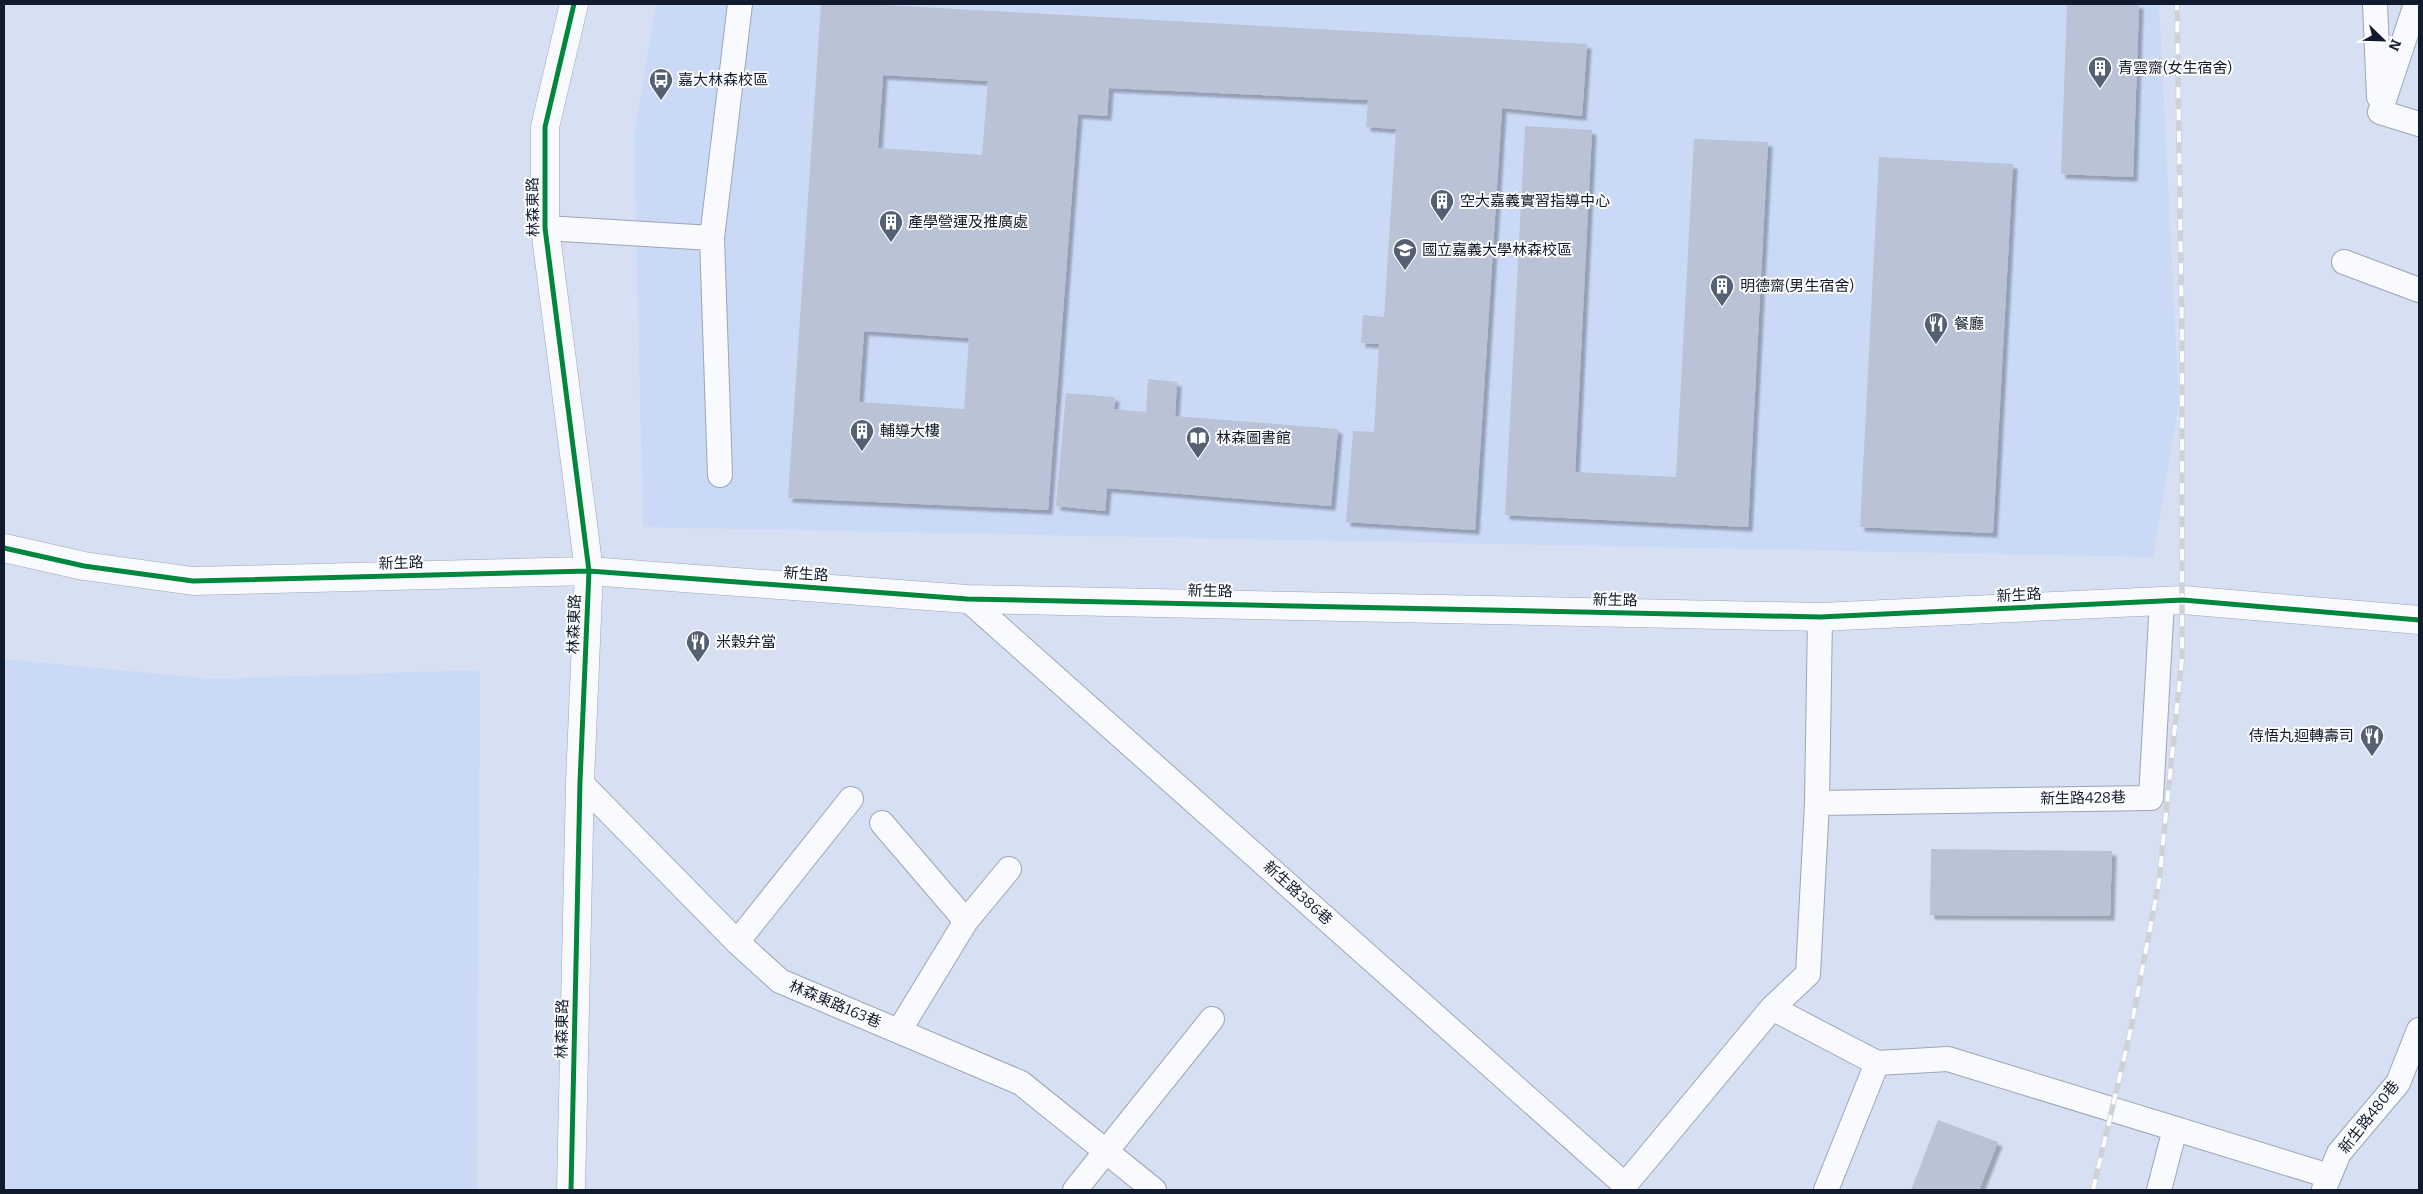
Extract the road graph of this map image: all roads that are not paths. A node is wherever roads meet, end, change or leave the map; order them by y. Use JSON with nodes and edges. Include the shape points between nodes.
{"nodes":[{"id":1,"x":574,"y":4,"type":"edge"},
{"id":2,"x":740,"y":4,"type":"edge"},
{"id":3,"x":2375,"y":4,"type":"edge"},
{"id":4,"x":2416,"y":4,"type":"edge"},
{"id":5,"x":2380,"y":112,"type":"junction"},
{"id":6,"x":2419,"y":124,"type":"edge"},
{"id":7,"x":545,"y":228,"type":"junction"},
{"id":8,"x":712,"y":238,"type":"junction"},
{"id":9,"x":2344,"y":262,"type":"dead end"},
{"id":10,"x":2419,"y":290,"type":"edge"},
{"id":11,"x":720,"y":475,"type":"dead end"},
{"id":12,"x":4,"y":548,"type":"edge"},
{"id":13,"x":589,"y":571,"type":"junction"},
{"id":14,"x":967,"y":598,"type":"junction"},
{"id":15,"x":2162,"y":601,"type":"junction"},
{"id":16,"x":1820,"y":617,"type":"junction"},
{"id":17,"x":2419,"y":620,"type":"edge"},
{"id":18,"x":580,"y":782,"type":"junction"},
{"id":19,"x":851,"y":799,"type":"dead end"},
{"id":20,"x":1817,"y":803,"type":"junction"},
{"id":21,"x":882,"y":823,"type":"dead end"},
{"id":22,"x":1009,"y":869,"type":"dead end"},
{"id":23,"x":966,"y":921,"type":"junction"},
{"id":24,"x":737,"y":942,"type":"junction"},
{"id":25,"x":1772,"y":1008,"type":"junction"},
{"id":26,"x":1212,"y":1020,"type":"dead end"},
{"id":27,"x":2419,"y":1030,"type":"edge"},
{"id":28,"x":899,"y":1032,"type":"junction"},
{"id":29,"x":1877,"y":1063,"type":"junction"},
{"id":30,"x":2175,"y":1129,"type":"junction"},
{"id":31,"x":1106,"y":1153,"type":"junction"},
{"id":32,"x":2326,"y":1183,"type":"edge"},
{"id":33,"x":1625,"y":1187,"type":"edge"},
{"id":34,"x":570,"y":1190,"type":"edge"},
{"id":35,"x":1075,"y":1190,"type":"edge"},
{"id":36,"x":1154,"y":1190,"type":"edge"},
{"id":37,"x":1826,"y":1190,"type":"edge"},
{"id":38,"x":2159,"y":1190,"type":"edge"}],
"edges":[{"from":1,"to":7,"type":"street","name":"林森東路","via":[[545,127]]},
{"from":2,"to":8,"type":"lane"},
{"from":3,"to":5,"type":"lane"},
{"from":4,"to":5,"type":"lane"},
{"from":5,"to":6,"type":"lane"},
{"from":7,"to":8,"type":"lane"},
{"from":7,"to":13,"type":"street","name":"林森東路"},
{"from":8,"to":11,"type":"lane"},
{"from":9,"to":10,"type":"lane"},
{"from":12,"to":13,"type":"street","name":"新生路","via":[[84,566],[193,581]]},
{"from":13,"to":14,"type":"street","name":"新生路"},
{"from":13,"to":18,"type":"street","name":"林森東路"},
{"from":14,"to":16,"type":"street","name":"新生路"},
{"from":14,"to":33,"type":"lane","name":"新生路386巷"},
{"from":15,"to":16,"type":"street","name":"新生路"},
{"from":15,"to":17,"type":"street","name":"新生路","via":[[2183,600]]},
{"from":15,"to":20,"type":"lane","name":"新生路428巷","via":[[2152,798]]},
{"from":16,"to":20,"type":"lane"},
{"from":18,"to":24,"type":"lane","name":"林森東路163巷"},
{"from":18,"to":34,"type":"street","name":"林森東路"},
{"from":19,"to":24,"type":"lane"},
{"from":20,"to":25,"type":"lane","via":[[1808,974]]},
{"from":21,"to":23,"type":"lane"},
{"from":22,"to":23,"type":"lane"},
{"from":23,"to":28,"type":"lane"},
{"from":24,"to":28,"type":"lane","name":"林森東路163巷","via":[[780,981]]},
{"from":25,"to":29,"type":"lane"},
{"from":25,"to":33,"type":"lane"},
{"from":26,"to":31,"type":"lane"},
{"from":27,"to":32,"type":"lane","name":"新生路480巷","via":[[2398,1083],[2339,1153]]},
{"from":28,"to":31,"type":"lane","name":"林森東路163巷","via":[[1021,1083]]},
{"from":29,"to":30,"type":"lane","via":[[1948,1060]]},
{"from":29,"to":37,"type":"lane"},
{"from":30,"to":32,"type":"lane"},
{"from":30,"to":38,"type":"lane"},
{"from":31,"to":35,"type":"lane"},
{"from":31,"to":36,"type":"lane","name":"林森東路163巷"}]}
